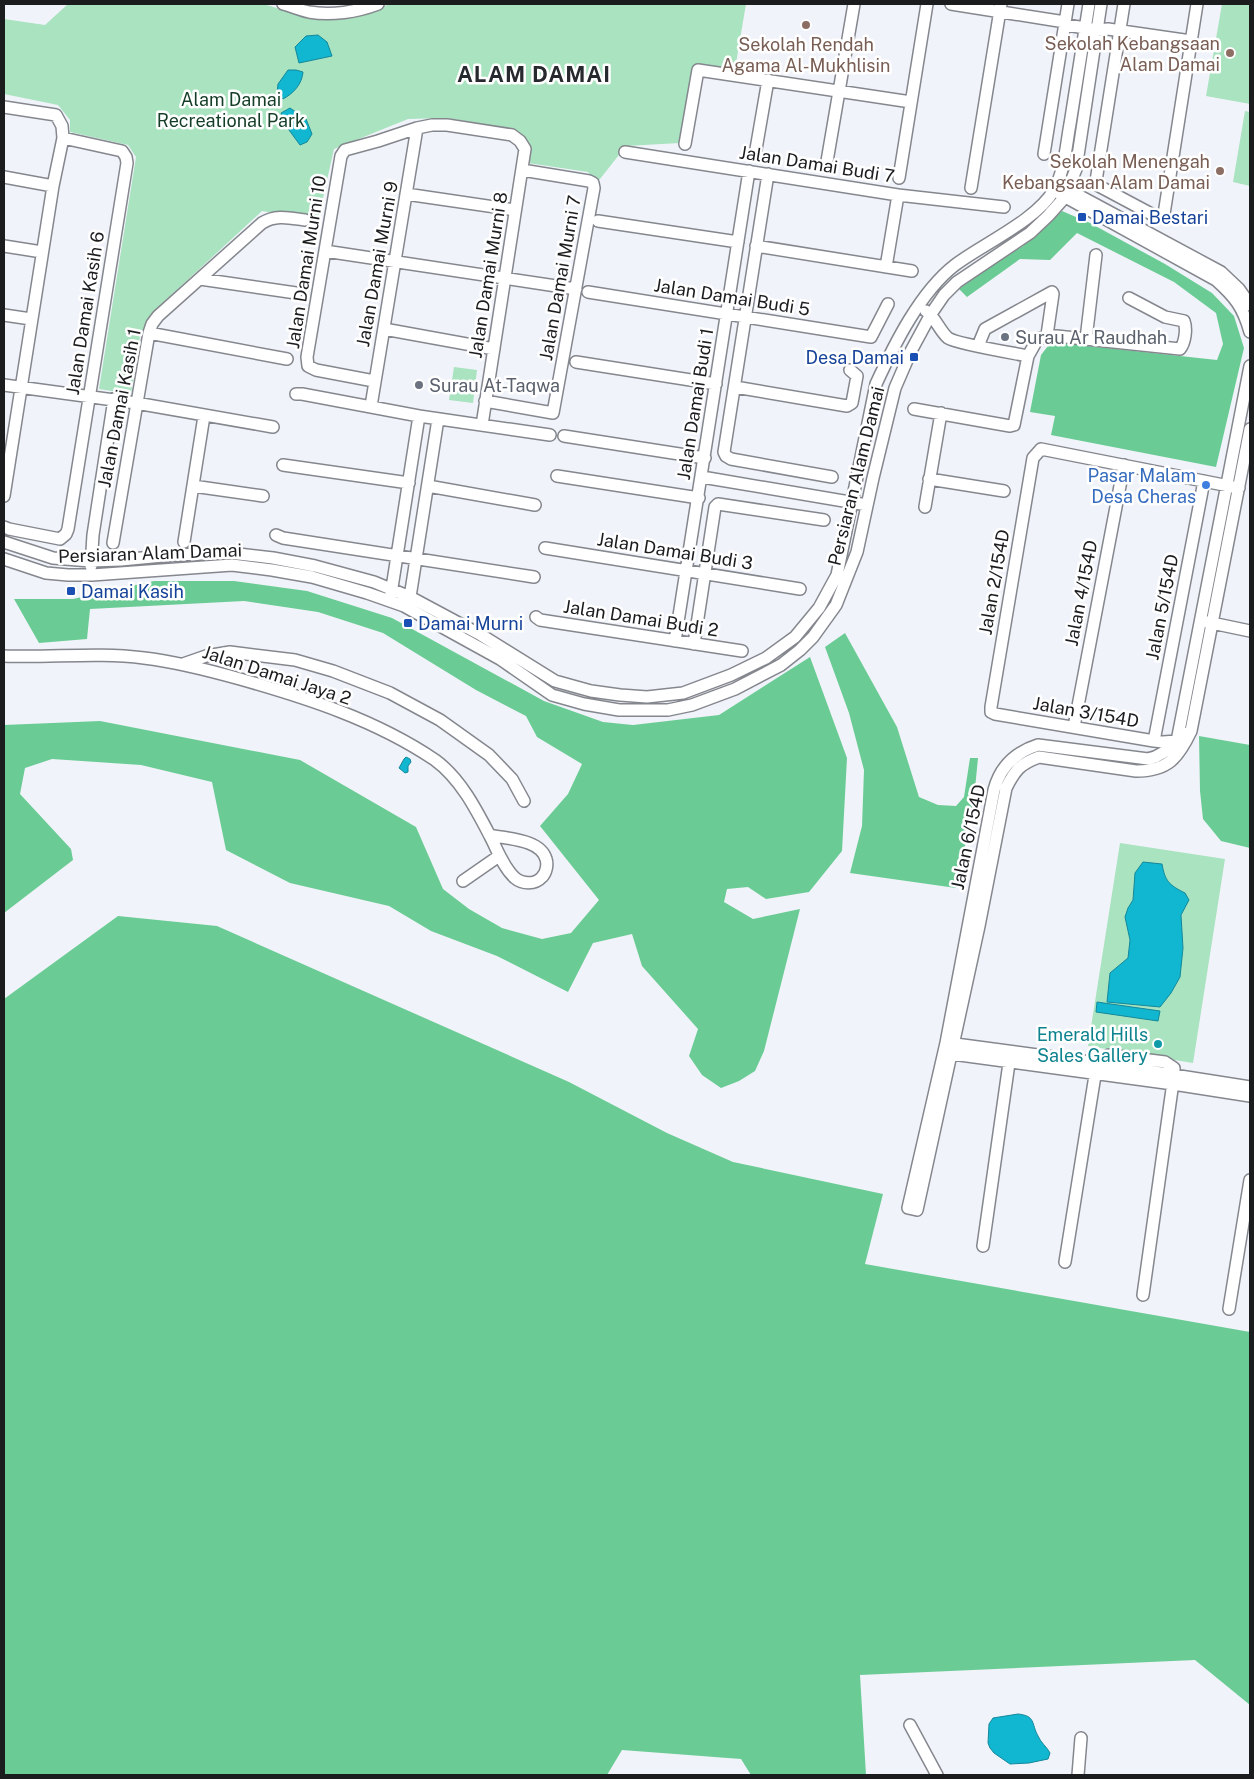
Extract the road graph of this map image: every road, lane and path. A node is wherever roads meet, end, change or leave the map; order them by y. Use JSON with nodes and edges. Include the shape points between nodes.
{"nodes":[{"id":1,"x":283,"y":4,"type":"edge"},
{"id":2,"x":378,"y":4,"type":"edge"},
{"id":3,"x":854,"y":4,"type":"edge"},
{"id":4,"x":926,"y":4,"type":"edge"},
{"id":5,"x":950,"y":4,"type":"edge"},
{"id":6,"x":1068,"y":4,"type":"edge"},
{"id":7,"x":1089,"y":4,"type":"edge"},
{"id":8,"x":1101,"y":4,"type":"edge"},
{"id":9,"x":1124,"y":4,"type":"edge"},
{"id":10,"x":1197,"y":4,"type":"edge"},
{"id":11,"x":1000,"y":8,"type":"edge"},
{"id":12,"x":1065,"y":22,"type":"junction"},
{"id":13,"x":1099,"y":27,"type":"junction"},
{"id":14,"x":1191,"y":41,"type":"junction"},
{"id":15,"x":768,"y":80,"type":"junction"},
{"id":16,"x":839,"y":91,"type":"junction"},
{"id":17,"x":911,"y":102,"type":"junction"},
{"id":18,"x":4,"y":107,"type":"edge"},
{"id":19,"x":417,"y":128,"type":"junction"},
{"id":20,"x":63,"y":138,"type":"junction"},
{"id":21,"x":685,"y":144,"type":"dead end"},
{"id":22,"x":625,"y":152,"type":"dead end"},
{"id":23,"x":1044,"y":154,"type":"dead end"},
{"id":24,"x":755,"y":155,"type":"dead end"},
{"id":25,"x":826,"y":167,"type":"dead end"},
{"id":26,"x":522,"y":170,"type":"junction"},
{"id":27,"x":749,"y":171,"type":"junction"},
{"id":28,"x":768,"y":174,"type":"junction"},
{"id":29,"x":4,"y":177,"type":"edge"},
{"id":30,"x":900,"y":178,"type":"dead end"},
{"id":31,"x":53,"y":186,"type":"junction"},
{"id":32,"x":1056,"y":187,"type":"junction"},
{"id":33,"x":971,"y":188,"type":"dead end"},
{"id":34,"x":406,"y":194,"type":"junction"},
{"id":35,"x":1069,"y":194,"type":"junction"},
{"id":36,"x":898,"y":195,"type":"junction"},
{"id":37,"x":1004,"y":207,"type":"dead end"},
{"id":38,"x":515,"y":210,"type":"junction"},
{"id":39,"x":306,"y":220,"type":"dead end"},
{"id":40,"x":598,"y":221,"type":"dead end"},
{"id":41,"x":738,"y":242,"type":"junction"},
{"id":42,"x":4,"y":246,"type":"edge"},
{"id":43,"x":756,"y":246,"type":"junction"},
{"id":44,"x":325,"y":251,"type":"junction"},
{"id":45,"x":42,"y":252,"type":"junction"},
{"id":46,"x":1096,"y":255,"type":"dead end"},
{"id":47,"x":395,"y":261,"type":"junction"},
{"id":48,"x":886,"y":267,"type":"junction"},
{"id":49,"x":912,"y":271,"type":"dead end"},
{"id":50,"x":505,"y":277,"type":"junction"},
{"id":51,"x":200,"y":279,"type":"junction"},
{"id":52,"x":582,"y":290,"type":"junction"},
{"id":53,"x":296,"y":293,"type":"dead end"},
{"id":54,"x":1129,"y":298,"type":"dead end"},
{"id":55,"x":888,"y":304,"type":"dead end"},
{"id":56,"x":1250,"y":305,"type":"edge"},
{"id":57,"x":918,"y":306,"type":"junction"},
{"id":58,"x":727,"y":313,"type":"junction"},
{"id":59,"x":4,"y":315,"type":"edge"},
{"id":60,"x":745,"y":316,"type":"junction"},
{"id":61,"x":934,"y":318,"type":"junction"},
{"id":62,"x":31,"y":319,"type":"junction"},
{"id":63,"x":384,"y":329,"type":"junction"},
{"id":64,"x":1250,"y":332,"type":"edge"},
{"id":65,"x":149,"y":333,"type":"junction"},
{"id":66,"x":1047,"y":334,"type":"junction"},
{"id":67,"x":1086,"y":339,"type":"junction"},
{"id":68,"x":978,"y":346,"type":"junction"},
{"id":69,"x":494,"y":349,"type":"junction"},
{"id":70,"x":1028,"y":356,"type":"junction"},
{"id":71,"x":287,"y":359,"type":"dead end"},
{"id":72,"x":576,"y":362,"type":"dead end"},
{"id":73,"x":1250,"y":366,"type":"edge"},
{"id":74,"x":850,"y":370,"type":"dead end"},
{"id":75,"x":374,"y":381,"type":"junction"},
{"id":76,"x":4,"y":384,"type":"edge"},
{"id":77,"x":716,"y":384,"type":"junction"},
{"id":78,"x":21,"y":387,"type":"junction"},
{"id":79,"x":735,"y":387,"type":"junction"},
{"id":80,"x":296,"y":394,"type":"dead end"},
{"id":81,"x":90,"y":396,"type":"junction"},
{"id":82,"x":114,"y":400,"type":"junction"},
{"id":83,"x":485,"y":401,"type":"junction"},
{"id":84,"x":136,"y":402,"type":"junction"},
{"id":85,"x":371,"y":406,"type":"junction"},
{"id":86,"x":914,"y":409,"type":"dead end"},
{"id":87,"x":941,"y":413,"type":"junction"},
{"id":88,"x":204,"y":416,"type":"junction"},
{"id":89,"x":419,"y":416,"type":"junction"},
{"id":90,"x":438,"y":418,"type":"junction"},
{"id":91,"x":482,"y":425,"type":"junction"},
{"id":92,"x":273,"y":427,"type":"dead end"},
{"id":93,"x":1250,"y":429,"type":"edge"},
{"id":94,"x":550,"y":435,"type":"dead end"},
{"id":95,"x":564,"y":436,"type":"dead end"},
{"id":96,"x":7,"y":455,"type":"edge"},
{"id":97,"x":705,"y":458,"type":"junction"},
{"id":98,"x":431,"y":463,"type":"junction"},
{"id":99,"x":283,"y":465,"type":"dead end"},
{"id":100,"x":1124,"y":465,"type":"junction"},
{"id":101,"x":411,"y":469,"type":"junction"},
{"id":102,"x":558,"y":476,"type":"dead end"},
{"id":103,"x":702,"y":477,"type":"junction"},
{"id":104,"x":832,"y":477,"type":"dead end"},
{"id":105,"x":857,"y":477,"type":"junction"},
{"id":106,"x":929,"y":479,"type":"junction"},
{"id":107,"x":1204,"y":481,"type":"junction"},
{"id":108,"x":409,"y":483,"type":"junction"},
{"id":109,"x":1227,"y":485,"type":"junction"},
{"id":110,"x":192,"y":486,"type":"junction"},
{"id":111,"x":428,"y":486,"type":"junction"},
{"id":112,"x":1239,"y":488,"type":"junction"},
{"id":113,"x":1004,"y":490,"type":"dead end"},
{"id":114,"x":4,"y":496,"type":"edge"},
{"id":115,"x":263,"y":496,"type":"dead end"},
{"id":116,"x":698,"y":498,"type":"junction"},
{"id":117,"x":832,"y":498,"type":"junction"},
{"id":118,"x":852,"y":501,"type":"junction"},
{"id":119,"x":535,"y":505,"type":"dead end"},
{"id":120,"x":867,"y":505,"type":"junction"},
{"id":121,"x":925,"y":507,"type":"dead end"},
{"id":122,"x":824,"y":520,"type":"dead end"},
{"id":123,"x":847,"y":525,"type":"junction"},
{"id":124,"x":4,"y":527,"type":"edge"},
{"id":125,"x":276,"y":535,"type":"dead end"},
{"id":126,"x":4,"y":542,"type":"edge"},
{"id":127,"x":184,"y":542,"type":"dead end"},
{"id":128,"x":113,"y":543,"type":"dead end"},
{"id":129,"x":545,"y":548,"type":"dead end"},
{"id":130,"x":398,"y":556,"type":"junction"},
{"id":131,"x":416,"y":558,"type":"junction"},
{"id":132,"x":4,"y":559,"type":"edge"},
{"id":133,"x":90,"y":560,"type":"junction"},
{"id":134,"x":687,"y":571,"type":"junction"},
{"id":135,"x":705,"y":574,"type":"junction"},
{"id":136,"x":92,"y":575,"type":"junction"},
{"id":137,"x":534,"y":577,"type":"dead end"},
{"id":138,"x":800,"y":589,"type":"dead end"},
{"id":139,"x":391,"y":595,"type":"junction"},
{"id":140,"x":407,"y":601,"type":"junction"},
{"id":141,"x":1215,"y":610,"type":"junction"},
{"id":142,"x":536,"y":617,"type":"dead end"},
{"id":143,"x":1200,"y":621,"type":"junction"},
{"id":144,"x":1212,"y":624,"type":"junction"},
{"id":145,"x":1224,"y":626,"type":"junction"},
{"id":146,"x":1250,"y":631,"type":"edge"},
{"id":147,"x":675,"y":641,"type":"junction"},
{"id":148,"x":1208,"y":643,"type":"junction"},
{"id":149,"x":694,"y":644,"type":"junction"},
{"id":150,"x":742,"y":651,"type":"dead end"},
{"id":151,"x":4,"y":656,"type":"edge"},
{"id":152,"x":183,"y":664,"type":"junction"},
{"id":153,"x":620,"y":695,"type":"junction"},
{"id":154,"x":619,"y":710,"type":"junction"},
{"id":155,"x":991,"y":712,"type":"joint"},
{"id":156,"x":1074,"y":727,"type":"junction"},
{"id":157,"x":1191,"y":731,"type":"junction"},
{"id":158,"x":1154,"y":741,"type":"junction"},
{"id":159,"x":1176,"y":741,"type":"junction"},
{"id":160,"x":524,"y":801,"type":"dead end"},
{"id":161,"x":490,"y":835,"type":"junction"},
{"id":162,"x":499,"y":856,"type":"junction"},
{"id":163,"x":463,"y":881,"type":"dead end"},
{"id":164,"x":949,"y":1048,"type":"junction"},
{"id":165,"x":1010,"y":1056,"type":"junction"},
{"id":166,"x":1097,"y":1068,"type":"junction"},
{"id":167,"x":1174,"y":1079,"type":"junction"},
{"id":168,"x":1250,"y":1087,"type":"edge"},
{"id":169,"x":1250,"y":1096,"type":"edge"},
{"id":170,"x":1250,"y":1180,"type":"edge"},
{"id":171,"x":912,"y":1209,"type":"dead end"},
{"id":172,"x":983,"y":1246,"type":"dead end"},
{"id":173,"x":1065,"y":1262,"type":"dead end"},
{"id":174,"x":1143,"y":1295,"type":"dead end"},
{"id":175,"x":1229,"y":1309,"type":"dead end"},
{"id":176,"x":910,"y":1725,"type":"dead end"},
{"id":177,"x":1081,"y":1738,"type":"dead end"},
{"id":178,"x":937,"y":1775,"type":"edge"},
{"id":179,"x":1078,"y":1775,"type":"edge"}],
"edges":[{"from":1,"to":2,"type":"street","via":[[310,12],[333,13],[359,11]]},
{"from":3,"to":16,"type":"street"},
{"from":4,"to":17,"type":"street"},
{"from":5,"to":11,"type":"street"},
{"from":6,"to":12,"type":"street"},
{"from":7,"to":13,"type":"street","name":"Persiaran Alam Damai"},
{"from":8,"to":13,"type":"street","name":"Persiaran Alam Damai"},
{"from":9,"to":13,"type":"street"},
{"from":10,"to":14,"type":"street"},
{"from":11,"to":12,"type":"street"},
{"from":11,"to":33,"type":"street"},
{"from":12,"to":13,"type":"street","via":[[1068,18]]},
{"from":12,"to":23,"type":"street"},
{"from":13,"to":14,"type":"street"},
{"from":13,"to":14,"type":"street","via":[[1097,185],[1157,217],[1164,214]]},
{"from":13,"to":32,"type":"street","name":"Persiaran Alam Damai"},
{"from":13,"to":35,"type":"street","name":"Persiaran Alam Damai"},
{"from":15,"to":16,"type":"street"},
{"from":15,"to":21,"type":"street","via":[[698,70]]},
{"from":15,"to":24,"type":"street"},
{"from":16,"to":17,"type":"street"},
{"from":16,"to":25,"type":"street"},
{"from":17,"to":30,"type":"street"},
{"from":18,"to":20,"type":"street","via":[[56,115],[62,126]]},
{"from":19,"to":26,"type":"street","name":"Jalan Damai Murni 8","via":[[447,125],[512,135],[525,149]]},
{"from":19,"to":34,"type":"street","name":"Jalan Damai Murni 9"},
{"from":19,"to":44,"type":"street","name":"Jalan Damai Murni 10","via":[[345,150],[341,156]]},
{"from":20,"to":31,"type":"street"},
{"from":20,"to":81,"type":"street","name":"Jalan Damai Kasih 6","via":[[122,150],[127,163]]},
{"from":22,"to":27,"type":"street","name":"Jalan Damai Budi 7"},
{"from":26,"to":38,"type":"street","name":"Jalan Damai Murni 8"},
{"from":26,"to":52,"type":"street","name":"Jalan Damai Murni 7","via":[[593,183]]},
{"from":27,"to":28,"type":"street","name":"Jalan Damai Budi 7"},
{"from":27,"to":41,"type":"street","name":"Jalan Damai Budi 1"},
{"from":28,"to":36,"type":"street","name":"Jalan Damai Budi 7"},
{"from":28,"to":43,"type":"street"},
{"from":29,"to":31,"type":"street"},
{"from":31,"to":45,"type":"street"},
{"from":32,"to":35,"type":"street"},
{"from":32,"to":57,"type":"street","name":"Persiaran Alam Damai","via":[[1026,218],[946,272]]},
{"from":34,"to":38,"type":"street"},
{"from":34,"to":47,"type":"street","name":"Jalan Damai Murni 9"},
{"from":35,"to":56,"type":"street","via":[[1221,272]]},
{"from":35,"to":61,"type":"street","name":"Persiaran Alam Damai","via":[[1030,233],[957,282],[944,295]]},
{"from":35,"to":64,"type":"street","via":[[1216,280],[1244,311]]},
{"from":36,"to":37,"type":"street","name":"Jalan Damai Budi 7"},
{"from":36,"to":48,"type":"street"},
{"from":38,"to":50,"type":"street","name":"Jalan Damai Murni 8"},
{"from":39,"to":51,"type":"street","name":"Jalan Damai Kasih 1","via":[[269,219]]},
{"from":40,"to":41,"type":"street"},
{"from":41,"to":58,"type":"street","name":"Jalan Damai Budi 1"},
{"from":42,"to":45,"type":"street"},
{"from":43,"to":48,"type":"street"},
{"from":43,"to":60,"type":"street"},
{"from":44,"to":47,"type":"street","name":"Jalan Damai Budi 5"},
{"from":44,"to":75,"type":"street","name":"Jalan Damai Murni 10","via":[[308,366]]},
{"from":45,"to":62,"type":"street"},
{"from":46,"to":67,"type":"street"},
{"from":47,"to":50,"type":"street","name":"Jalan Damai Budi 5"},
{"from":47,"to":63,"type":"street","name":"Jalan Damai Murni 9"},
{"from":48,"to":49,"type":"street"},
{"from":50,"to":52,"type":"street","name":"Jalan Damai Budi 5"},
{"from":50,"to":69,"type":"street","name":"Jalan Damai Murni 8"},
{"from":51,"to":53,"type":"street"},
{"from":51,"to":65,"type":"street","name":"Jalan Damai Kasih 1","via":[[158,316]]},
{"from":52,"to":58,"type":"street","name":"Jalan Damai Budi 5"},
{"from":52,"to":83,"type":"street","name":"Jalan Damai Murni 7","via":[[553,413]]},
{"from":54,"to":67,"type":"street","via":[[1165,317],[1184,321],[1182,347]]},
{"from":55,"to":60,"type":"street","name":"Jalan Damai Budi 5","via":[[871,337]]},
{"from":57,"to":61,"type":"street"},
{"from":57,"to":105,"type":"street","name":"Persiaran Alam Damai","via":[[876,384]]},
{"from":58,"to":60,"type":"street","name":"Jalan Damai Budi 5"},
{"from":58,"to":77,"type":"street","name":"Jalan Damai Budi 1"},
{"from":59,"to":62,"type":"street"},
{"from":60,"to":79,"type":"street"},
{"from":61,"to":68,"type":"street","via":[[945,335]]},
{"from":61,"to":120,"type":"street","name":"Persiaran Alam Damai","via":[[908,357],[895,388]]},
{"from":62,"to":78,"type":"street"},
{"from":63,"to":69,"type":"street"},
{"from":63,"to":75,"type":"street","name":"Jalan Damai Murni 9"},
{"from":65,"to":71,"type":"street"},
{"from":65,"to":84,"type":"street","name":"Jalan Damai Kasih 1"},
{"from":66,"to":67,"type":"street"},
{"from":66,"to":68,"type":"street","via":[[1052,292],[986,329]]},
{"from":66,"to":70,"type":"street","via":[[1037,340]]},
{"from":68,"to":70,"type":"street"},
{"from":69,"to":83,"type":"street","name":"Jalan Damai Murni 8"},
{"from":70,"to":87,"type":"street","via":[[1014,424],[1010,426]]},
{"from":72,"to":77,"type":"street"},
{"from":73,"to":109,"type":"street"},
{"from":74,"to":79,"type":"street","via":[[857,376],[852,403],[847,406]]},
{"from":75,"to":85,"type":"street","name":"Jalan Damai Murni 9"},
{"from":76,"to":78,"type":"street"},
{"from":77,"to":97,"type":"street","name":"Jalan Damai Budi 1"},
{"from":78,"to":81,"type":"street"},
{"from":78,"to":96,"type":"street"},
{"from":79,"to":104,"type":"street","via":[[724,452],[726,456]]},
{"from":80,"to":85,"type":"street"},
{"from":81,"to":82,"type":"street"},
{"from":81,"to":124,"type":"street","name":"Jalan Damai Kasih 6","via":[[68,529],[60,539]]},
{"from":82,"to":84,"type":"street"},
{"from":82,"to":133,"type":"street"},
{"from":83,"to":91,"type":"street","name":"Jalan Damai Murni 8"},
{"from":84,"to":88,"type":"street"},
{"from":84,"to":128,"type":"street","name":"Jalan Damai Kasih 1"},
{"from":85,"to":89,"type":"street"},
{"from":86,"to":87,"type":"street"},
{"from":87,"to":106,"type":"street"},
{"from":88,"to":92,"type":"street"},
{"from":88,"to":110,"type":"street"},
{"from":89,"to":90,"type":"street"},
{"from":89,"to":101,"type":"street"},
{"from":90,"to":91,"type":"street"},
{"from":90,"to":98,"type":"street"},
{"from":91,"to":94,"type":"street"},
{"from":93,"to":112,"type":"street","name":"Jalan 6/154D"},
{"from":95,"to":97,"type":"street"},
{"from":96,"to":114,"type":"street"},
{"from":97,"to":103,"type":"street","name":"Jalan Damai Budi 1"},
{"from":98,"to":101,"type":"street","via":[[427,458],[418,459]]},
{"from":98,"to":111,"type":"street"},
{"from":99,"to":108,"type":"street"},
{"from":100,"to":107,"type":"street"},
{"from":100,"to":155,"type":"street","name":"Jalan 2/154D","via":[[1041,449],[1033,458]]},
{"from":100,"to":156,"type":"street","name":"Jalan 4/154D"},
{"from":101,"to":108,"type":"street"},
{"from":102,"to":116,"type":"street"},
{"from":103,"to":116,"type":"street","name":"Jalan Damai Budi 1"},
{"from":103,"to":117,"type":"street"},
{"from":105,"to":117,"type":"street","via":[[848,492]]},
{"from":105,"to":118,"type":"street","name":"Persiaran Alam Damai"},
{"from":106,"to":113,"type":"street"},
{"from":106,"to":121,"type":"street"},
{"from":107,"to":109,"type":"street"},
{"from":107,"to":158,"type":"street","name":"Jalan 5/154D"},
{"from":108,"to":130,"type":"street"},
{"from":109,"to":112,"type":"street"},
{"from":109,"to":143,"type":"street"},
{"from":110,"to":115,"type":"street"},
{"from":110,"to":127,"type":"street"},
{"from":111,"to":119,"type":"street"},
{"from":111,"to":131,"type":"street"},
{"from":112,"to":141,"type":"street","name":"Jalan 6/154D"},
{"from":116,"to":134,"type":"street","name":"Jalan Damai Budi 1"},
{"from":117,"to":118,"type":"street"},
{"from":117,"to":123,"type":"street","via":[[846,509]]},
{"from":118,"to":120,"type":"street"},
{"from":118,"to":123,"type":"street","name":"Persiaran Alam Damai"},
{"from":120,"to":154,"type":"street","name":"Persiaran Alam Damai","via":[[857,552],[836,605],[800,650],[780,665],[735,689],[692,705],[668,710]]},
{"from":122,"to":135,"type":"street","via":[[718,504]]},
{"from":123,"to":153,"type":"street","name":"Persiaran Alam Damai","via":[[837,575],[819,608],[795,637],[766,658],[683,693],[647,698]]},
{"from":125,"to":130,"type":"street"},
{"from":126,"to":133,"type":"street","name":"Persiaran Alam Damai","via":[[52,558]]},
{"from":129,"to":134,"type":"street","name":"Jalan Damai Budi 3"},
{"from":130,"to":131,"type":"street"},
{"from":130,"to":139,"type":"street"},
{"from":131,"to":137,"type":"street"},
{"from":131,"to":140,"type":"street"},
{"from":132,"to":136,"type":"street","name":"Persiaran Alam Damai","via":[[46,573]]},
{"from":133,"to":136,"type":"street"},
{"from":133,"to":139,"type":"street","name":"Persiaran Alam Damai","via":[[230,553],[274,558],[315,566]]},
{"from":134,"to":135,"type":"street","name":"Jalan Damai Budi 3"},
{"from":134,"to":147,"type":"street","name":"Jalan Damai Budi 1"},
{"from":135,"to":138,"type":"street","name":"Jalan Damai Budi 3"},
{"from":135,"to":149,"type":"street"},
{"from":136,"to":139,"type":"street","name":"Persiaran Alam Damai","via":[[232,565],[312,577]]},
{"from":139,"to":140,"type":"street","name":"Persiaran Alam Damai"},
{"from":140,"to":153,"type":"street","name":"Persiaran Alam Damai","via":[[481,635],[555,681]]},
{"from":140,"to":154,"type":"street","name":"Persiaran Alam Damai","via":[[552,694]]},
{"from":141,"to":144,"type":"street","name":"Jalan 6/154D"},
{"from":141,"to":145,"type":"street","via":[[1215,616]]},
{"from":142,"to":147,"type":"street","name":"Jalan Damai Budi 2"},
{"from":143,"to":144,"type":"street"},
{"from":143,"to":159,"type":"street"},
{"from":144,"to":145,"type":"street"},
{"from":144,"to":148,"type":"street","name":"Jalan 6/154D"},
{"from":145,"to":146,"type":"street"},
{"from":145,"to":148,"type":"street","via":[[1211,633]]},
{"from":147,"to":149,"type":"street","name":"Jalan Damai Budi 2"},
{"from":148,"to":157,"type":"street","name":"Jalan 6/154D"},
{"from":149,"to":150,"type":"street","name":"Jalan Damai Budi 2"},
{"from":151,"to":152,"type":"street","name":"Jalan Damai Jaya 2","via":[[142,657]]},
{"from":152,"to":160,"type":"street","via":[[230,652],[295,660],[390,693],[440,720],[489,755],[512,779]]},
{"from":152,"to":161,"type":"street","name":"Jalan Damai Jaya 2","via":[[328,706],[395,736],[452,774]]},
{"from":153,"to":154,"type":"street"},
{"from":155,"to":156,"type":"street","name":"Jalan 3/154D"},
{"from":156,"to":158,"type":"street","name":"Jalan 3/154D"},
{"from":157,"to":159,"type":"street"},
{"from":157,"to":164,"type":"street","name":"Jalan 6/154D","via":[[1174,759],[1152,771],[1039,757],[1025,762],[1013,773],[1006,788]]},
{"from":158,"to":159,"type":"street","name":"Jalan 3/154D"},
{"from":159,"to":164,"type":"street","name":"Jalan 6/154D","via":[[1158,757],[1148,759],[1038,745],[1024,750],[1004,768],[994,790]]},
{"from":161,"to":162,"type":"street","name":"Jalan Damai Jaya 2"},
{"from":161,"to":162,"type":"street","name":"Jalan Damai Jaya 2","via":[[535,846],[546,861],[544,876],[537,881],[521,882]]},
{"from":162,"to":163,"type":"street"},
{"from":164,"to":165,"type":"street"},
{"from":164,"to":171,"type":"street","name":"Jalan 6/154D"},
{"from":165,"to":166,"type":"street"},
{"from":165,"to":172,"type":"street"},
{"from":166,"to":167,"type":"street"},
{"from":166,"to":173,"type":"street"},
{"from":167,"to":168,"type":"street"},
{"from":167,"to":169,"type":"street"},
{"from":167,"to":174,"type":"street"},
{"from":170,"to":175,"type":"street"},
{"from":176,"to":178,"type":"street"},
{"from":177,"to":179,"type":"street"}]}
